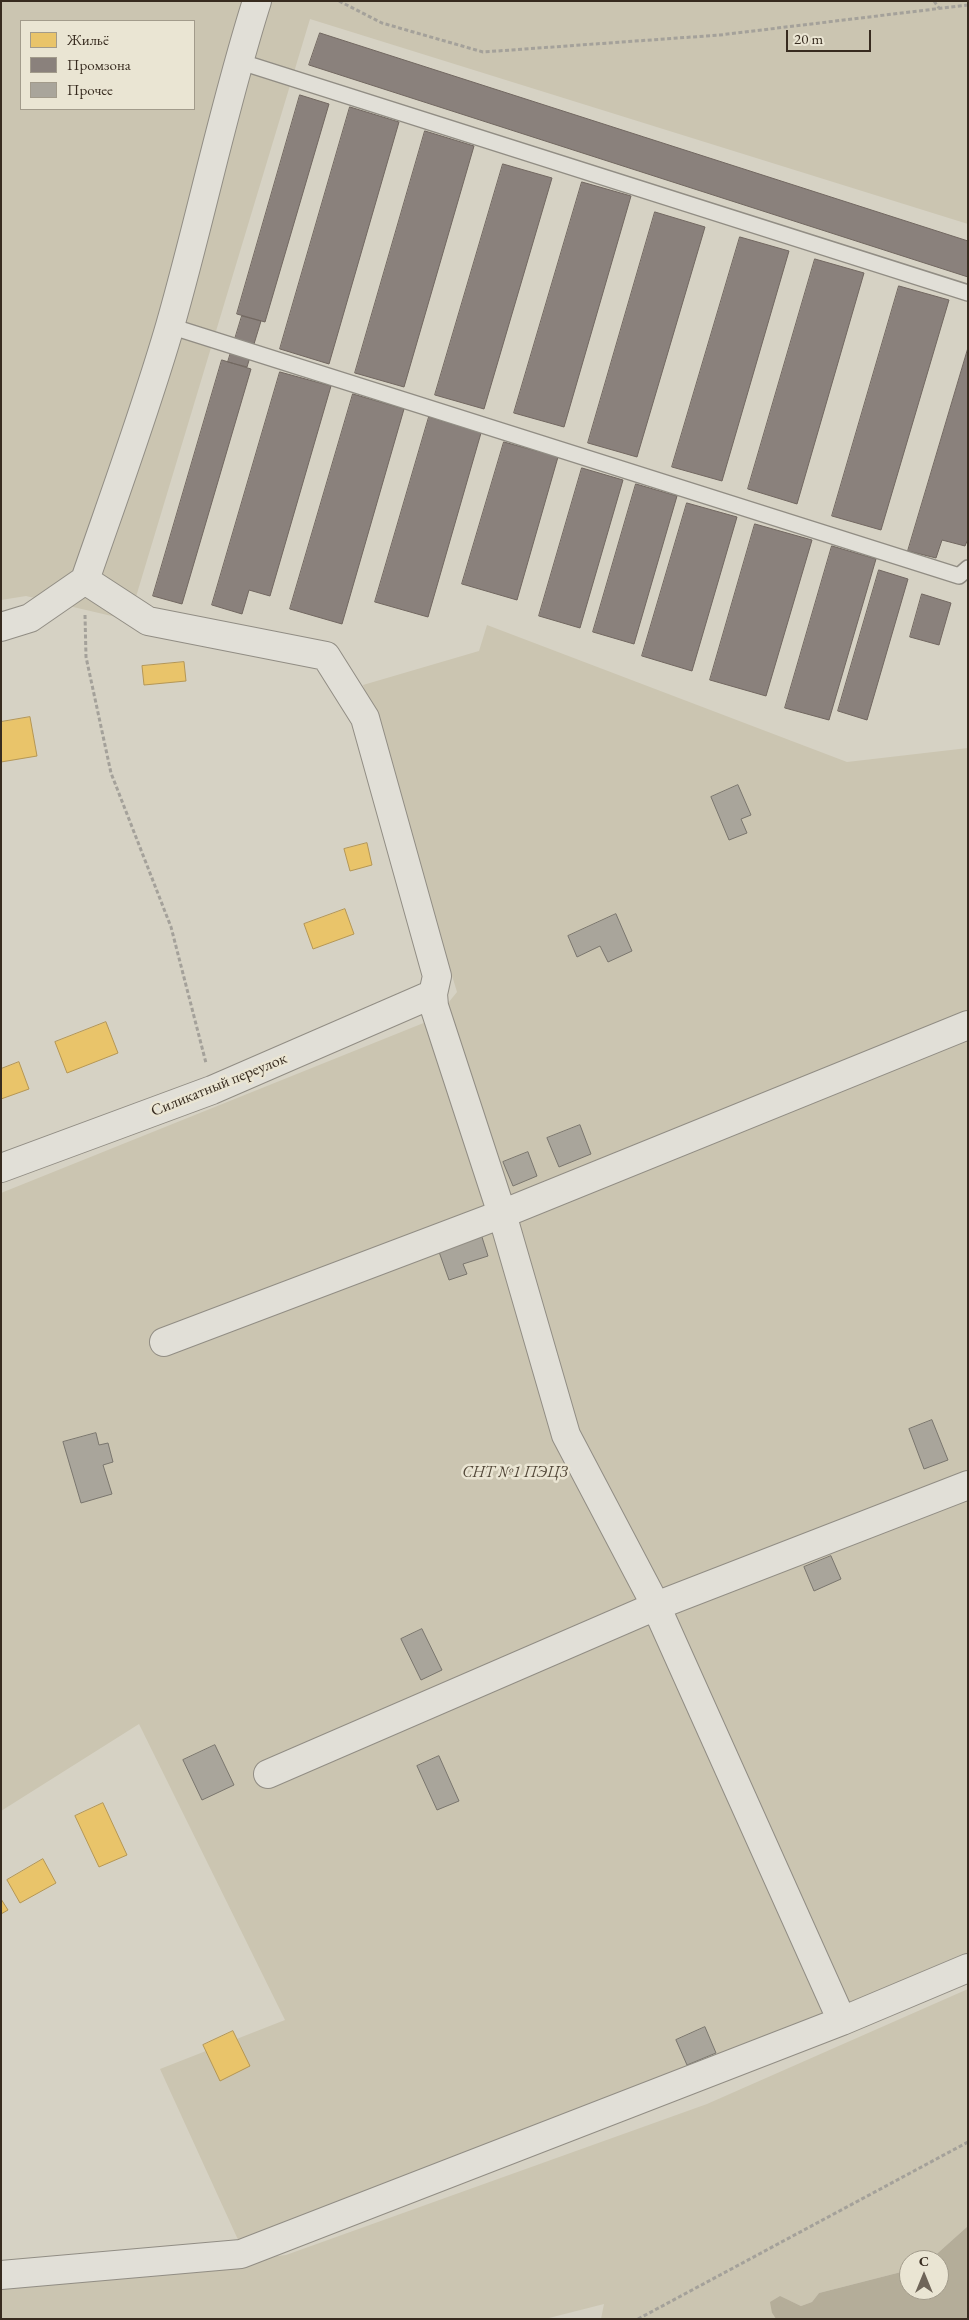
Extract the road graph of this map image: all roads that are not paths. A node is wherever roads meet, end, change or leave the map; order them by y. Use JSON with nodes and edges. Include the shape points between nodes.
{"nodes":[{"id":1,"x":257,"y":1,"type":"edge"},
{"id":2,"x":238,"y":61,"type":"junction"},
{"id":3,"x":968,"y":293,"type":"edge"},
{"id":4,"x":170,"y":326,"type":"junction"},
{"id":5,"x":968,"y":568,"type":"edge"},
{"id":6,"x":84,"y":580,"type":"junction"},
{"id":7,"x":1,"y":627,"type":"edge"},
{"id":8,"x":433,"y":994,"type":"junction"},
{"id":9,"x":968,"y":1025,"type":"edge"},
{"id":10,"x":1,"y":1168,"type":"edge"},
{"id":11,"x":502,"y":1214,"type":"junction"},
{"id":12,"x":164,"y":1342,"type":"dead end"},
{"id":13,"x":968,"y":1485,"type":"edge"},
{"id":14,"x":656,"y":1606,"type":"junction"},
{"id":15,"x":268,"y":1774,"type":"dead end"},
{"id":16,"x":968,"y":1968,"type":"edge"},
{"id":17,"x":842,"y":2021,"type":"junction"},
{"id":18,"x":1,"y":2274,"type":"edge"}],
"edges":[{"from":1,"to":2,"type":"street"},
{"from":2,"to":3,"type":"lane"},
{"from":2,"to":4,"type":"street"},
{"from":4,"to":5,"type":"lane","via":[[959,576]]},
{"from":4,"to":6,"type":"street"},
{"from":6,"to":7,"type":"street","via":[[30,618]]},
{"from":6,"to":8,"type":"street","via":[[148,621],[326,656],[364,718],[437,976]]},
{"from":8,"to":10,"type":"street","name":"Силикатный переулок","via":[[212,1090]]},
{"from":8,"to":11,"type":"street","via":[[434,1006]]},
{"from":9,"to":11,"type":"street"},
{"from":11,"to":12,"type":"street"},
{"from":11,"to":14,"type":"street","via":[[566,1435]]},
{"from":13,"to":14,"type":"street"},
{"from":14,"to":15,"type":"street"},
{"from":14,"to":17,"type":"street"},
{"from":16,"to":17,"type":"street"},
{"from":17,"to":18,"type":"street","via":[[241,2254]]}]}
